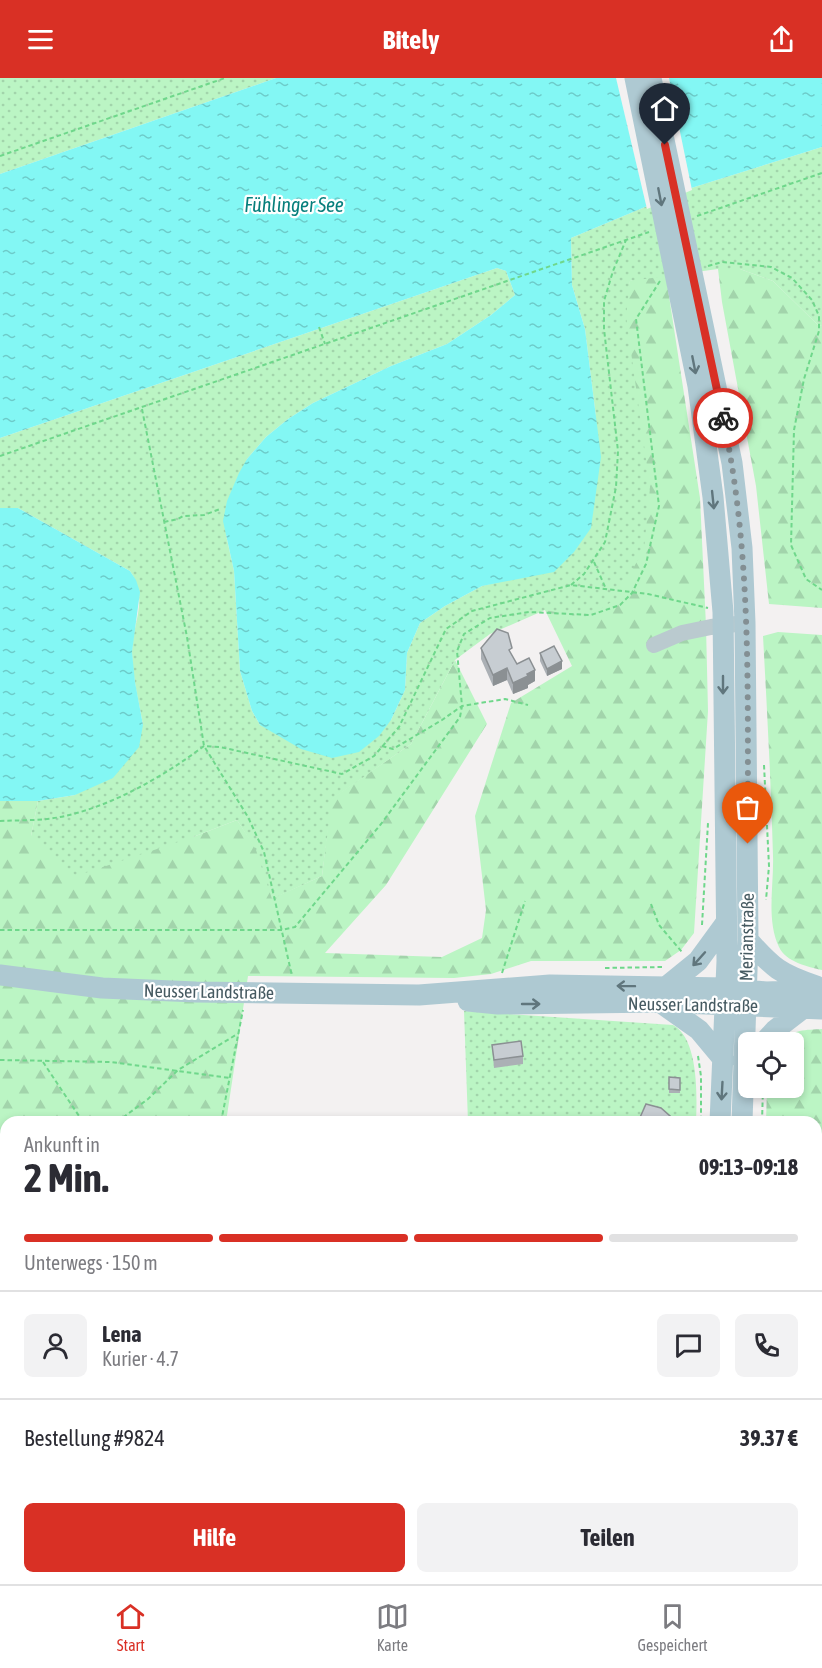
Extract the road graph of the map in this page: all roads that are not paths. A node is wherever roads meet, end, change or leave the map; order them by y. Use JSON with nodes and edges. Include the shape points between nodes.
{"nodes":[{"id":1,"x":635,"y":78,"type":"edge"},
{"id":2,"x":651,"y":78,"type":"edge"},
{"id":3,"x":690,"y":305,"type":"junction"},
{"id":4,"x":746,"y":623,"type":"junction"},
{"id":5,"x":723,"y":626,"type":"junction"},
{"id":6,"x":654,"y":645,"type":"dead end"},
{"id":7,"x":725,"y":924,"type":"junction"},
{"id":8,"x":748,"y":940,"type":"junction"},
{"id":9,"x":0,"y":975,"type":"edge"},
{"id":10,"x":663,"y":986,"type":"junction"},
{"id":11,"x":822,"y":989,"type":"edge"},
{"id":12,"x":736,"y":997,"type":"junction"},
{"id":13,"x":822,"y":1009,"type":"edge"},
{"id":14,"x":801,"y":1010,"type":"junction"},
{"id":15,"x":741,"y":1032,"type":"edge"},
{"id":16,"x":773,"y":1032,"type":"edge"},
{"id":17,"x":724,"y":1060,"type":"junction"},
{"id":18,"x":744,"y":1098,"type":"edge"},
{"id":19,"x":720,"y":1116,"type":"edge"},
{"id":20,"x":742,"y":1116,"type":"edge"}],
"edges":[{"from":1,"to":3,"type":"main road","name":"Merianstraße","one_way":true},
{"from":2,"to":3,"type":"main road","name":"Merianstraße"},
{"from":3,"to":4,"type":"main road","name":"Merianstraße","via":[[732,463]]},
{"from":3,"to":5,"type":"main road","name":"Merianstraße","one_way":true,"via":[[713,497]]},
{"from":4,"to":5,"type":"lane"},
{"from":4,"to":8,"type":"main road","name":"Merianstraße"},
{"from":5,"to":6,"type":"lane","via":[[682,633]]},
{"from":5,"to":7,"type":"main road","name":"Merianstraße","one_way":true},
{"from":7,"to":10,"type":"main road","one_way":true,"via":[[698,961]]},
{"from":7,"to":12,"type":"main road","name":"Merianstraße"},
{"from":8,"to":11,"type":"main road","via":[[788,977]]},
{"from":8,"to":12,"type":"main road","name":"Merianstraße"},
{"from":9,"to":10,"type":"main road","name":"Neusser Landstraße","via":[[102,988],[420,995],[498,1004]]},
{"from":10,"to":12,"type":"main road","name":"Neusser Landstraße"},
{"from":10,"to":17,"type":"main road"},
{"from":11,"to":12,"type":"main road","name":"Neusser Landstraße"},
{"from":12,"to":14,"type":"main road","name":"Neusser Landstraße"},
{"from":12,"to":15,"type":"main road","name":"Merianstraße"},
{"from":12,"to":17,"type":"main road","name":"Merianstraße"},
{"from":13,"to":14,"type":"main road","name":"Neusser Landstraße"},
{"from":14,"to":16,"type":"main road"},
{"from":17,"to":19,"type":"main road","name":"Merianstraße","one_way":true},
{"from":18,"to":20,"type":"main road","name":"Merianstraße"}]}
